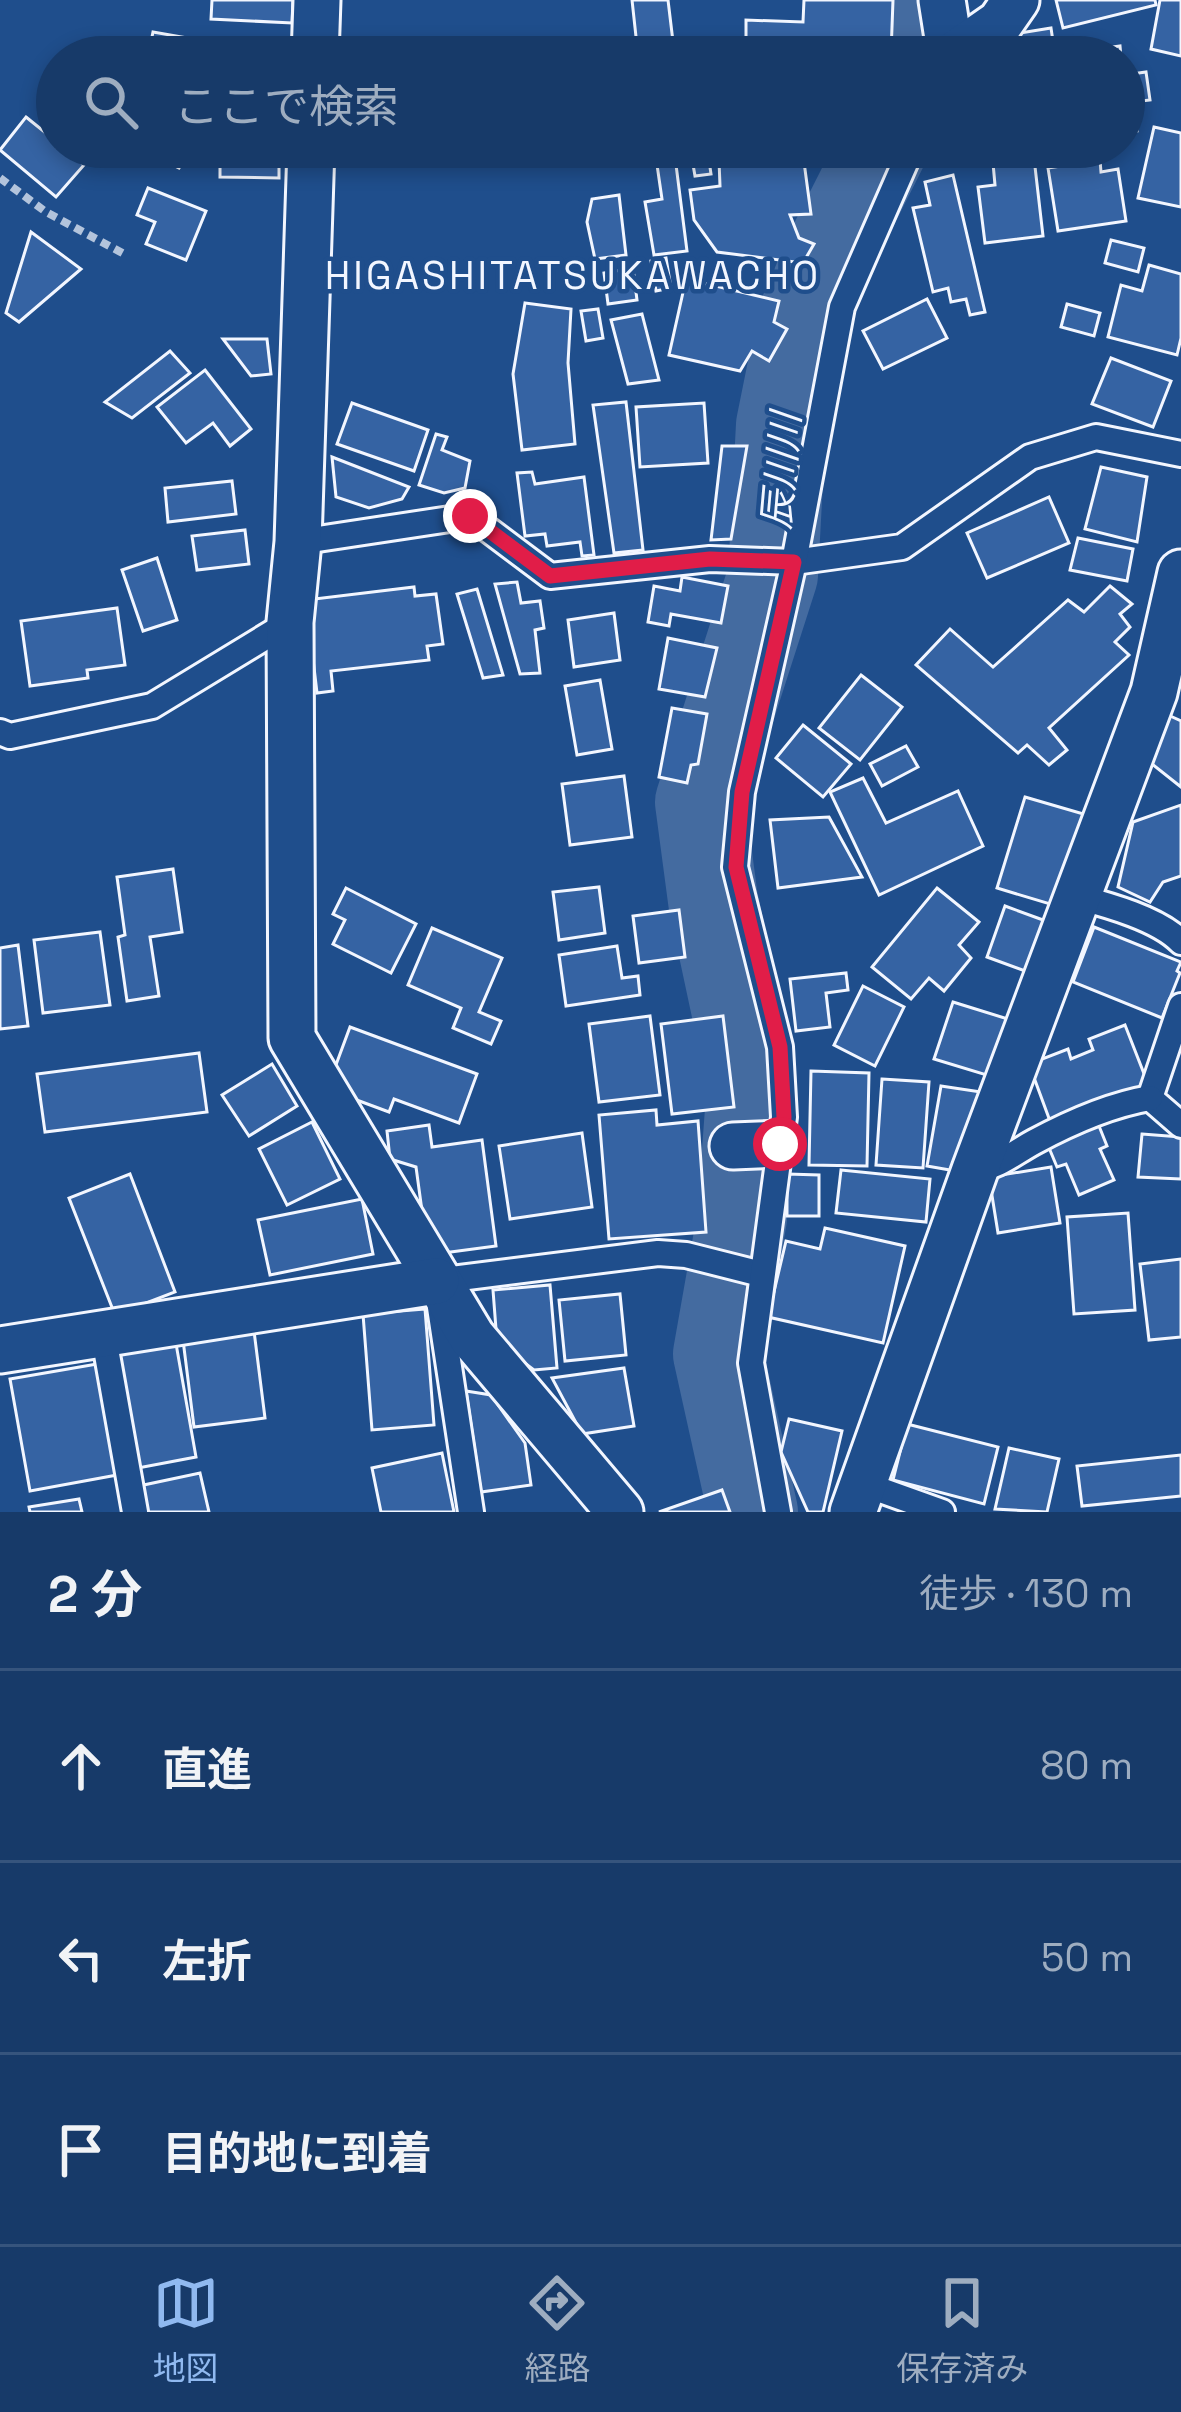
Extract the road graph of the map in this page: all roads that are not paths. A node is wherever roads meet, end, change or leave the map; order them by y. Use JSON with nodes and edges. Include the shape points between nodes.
{"nodes":[{"id":1,"x":317,"y":0,"type":"edge"},
{"id":2,"x":942,"y":0,"type":"edge"},
{"id":3,"x":1016,"y":0,"type":"edge"},
{"id":4,"x":316,"y":36,"type":"edge"},
{"id":5,"x":948,"y":36,"type":"edge"},
{"id":6,"x":981,"y":36,"type":"edge"},
{"id":7,"x":310,"y":168,"type":"edge"},
{"id":8,"x":902,"y":168,"type":"edge"},
{"id":9,"x":1181,"y":454,"type":"edge"},
{"id":10,"x":298,"y":542,"type":"junction"},
{"id":11,"x":794,"y":562,"type":"junction"},
{"id":12,"x":1181,"y":574,"type":"edge"},
{"id":13,"x":290,"y":622,"type":"junction"},
{"id":14,"x":1167,"y":698,"type":"edge"},
{"id":15,"x":0,"y":732,"type":"edge"},
{"id":16,"x":1078,"y":897,"type":"junction"},
{"id":17,"x":1181,"y":942,"type":"edge"},
{"id":18,"x":1181,"y":1006,"type":"edge"},
{"id":19,"x":1150,"y":1098,"type":"junction"},
{"id":20,"x":1181,"y":1125,"type":"edge"},
{"id":21,"x":780,"y":1144,"type":"junction"},
{"id":22,"x":734,"y":1146,"type":"dead end"},
{"id":23,"x":975,"y":1170,"type":"junction"},
{"id":24,"x":761,"y":1274,"type":"junction"},
{"id":25,"x":436,"y":1281,"type":"junction"},
{"id":26,"x":103,"y":1332,"type":"junction"},
{"id":27,"x":0,"y":1350,"type":"edge"},
{"id":28,"x":857,"y":1497,"type":"edge"},
{"id":29,"x":135,"y":1512,"type":"edge"},
{"id":30,"x":470,"y":1512,"type":"edge"},
{"id":31,"x":620,"y":1512,"type":"edge"},
{"id":32,"x":778,"y":1512,"type":"edge"},
{"id":33,"x":942,"y":1512,"type":"edge"}],
"edges":[{"from":1,"to":4,"type":"street"},
{"from":2,"to":5,"type":"street"},
{"from":3,"to":6,"type":"street"},
{"from":7,"to":10,"type":"street"},
{"from":8,"to":11,"type":"lane","via":[[842,307]]},
{"from":9,"to":11,"type":"lane","via":[[1096,437],[1030,457],[902,547]]},
{"from":10,"to":11,"type":"lane","via":[[470,516],[550,576],[710,559]]},
{"from":10,"to":13,"type":"street"},
{"from":11,"to":21,"type":"lane","via":[[742,792],[736,867],[780,1047]]},
{"from":12,"to":14,"type":"street"},
{"from":13,"to":15,"type":"lane","via":[[152,706]]},
{"from":13,"to":25,"type":"street","via":[[292,1038]]},
{"from":14,"to":16,"type":"street"},
{"from":16,"to":17,"type":"lane","via":[[1171,931]]},
{"from":16,"to":23,"type":"street"},
{"from":18,"to":19,"type":"lane"},
{"from":19,"to":20,"type":"lane"},
{"from":19,"to":23,"type":"lane","via":[[1097,1111],[999,1166]]},
{"from":21,"to":22,"type":"street"},
{"from":21,"to":24,"type":"lane"},
{"from":23,"to":28,"type":"street"},
{"from":24,"to":25,"type":"lane","via":[[658,1252]]},
{"from":24,"to":32,"type":"lane","via":[[751,1363]]},
{"from":25,"to":26,"type":"street"},
{"from":25,"to":30,"type":"lane"},
{"from":25,"to":31,"type":"street","via":[[472,1337]]},
{"from":26,"to":27,"type":"street"},
{"from":26,"to":29,"type":"lane"},
{"from":28,"to":33,"type":"lane"}]}
